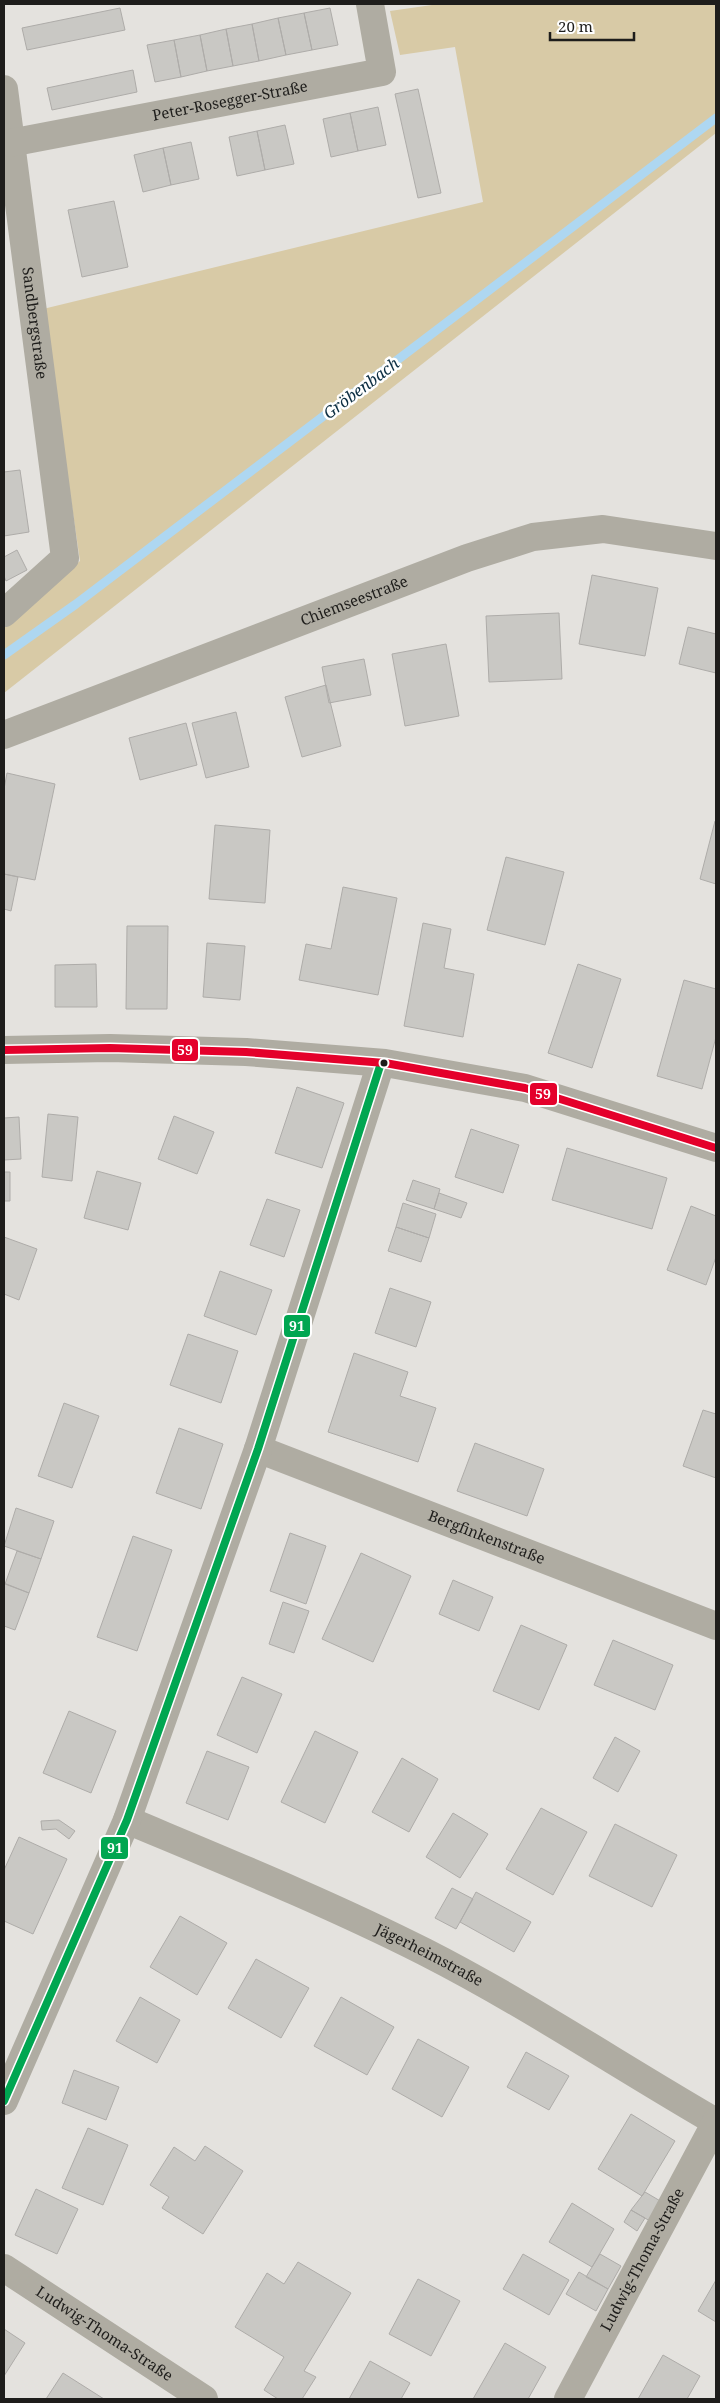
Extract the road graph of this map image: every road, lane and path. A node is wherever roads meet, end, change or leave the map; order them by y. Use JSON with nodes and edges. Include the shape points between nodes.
{"nodes":[{"id":1,"x":370,"y":4,"type":"edge"},
{"id":2,"x":4,"y":89,"type":"edge"},
{"id":3,"x":10,"y":143,"type":"junction"},
{"id":4,"x":716,"y":546,"type":"edge"},
{"id":5,"x":4,"y":612,"type":"edge"},
{"id":6,"x":4,"y":735,"type":"edge"},
{"id":7,"x":4,"y":1050,"type":"edge"},
{"id":8,"x":381,"y":1063,"type":"junction"},
{"id":9,"x":716,"y":1148,"type":"edge"},
{"id":10,"x":258,"y":1450,"type":"junction"},
{"id":11,"x":716,"y":1626,"type":"edge"},
{"id":12,"x":127,"y":1820,"type":"junction"},
{"id":13,"x":4,"y":2101,"type":"edge"},
{"id":14,"x":716,"y":2122,"type":"edge"},
{"id":15,"x":4,"y":2268,"type":"edge"},
{"id":16,"x":204,"y":2399,"type":"edge"},
{"id":17,"x":568,"y":2399,"type":"edge"}],
"edges":[{"from":1,"to":3,"type":"street","name":"Peter-Rosegger-Straße","via":[[382,72]]},
{"from":2,"to":3,"type":"street","name":"Sandbergstraße"},
{"from":3,"to":5,"type":"street","name":"Sandbergstraße","via":[[65,558]]},
{"from":4,"to":6,"type":"street","name":"Chiemseestraße","via":[[603,529],[533,537],[467,558]]},
{"from":7,"to":8,"type":"street","via":[[110,1048],[246,1052]]},
{"from":8,"to":9,"type":"street","via":[[525,1088]]},
{"from":8,"to":10,"type":"street"},
{"from":10,"to":11,"type":"street","name":"Bergfinkenstraße"},
{"from":10,"to":12,"type":"street"},
{"from":12,"to":13,"type":"street"},
{"from":12,"to":14,"type":"street","name":"Jägerheimstraße","via":[[310,1898],[425,1952],[503,1994]]},
{"from":14,"to":17,"type":"street","name":"Ludwig-Thoma-Straße"},
{"from":15,"to":16,"type":"street","name":"Ludwig-Thoma-Straße"}]}
